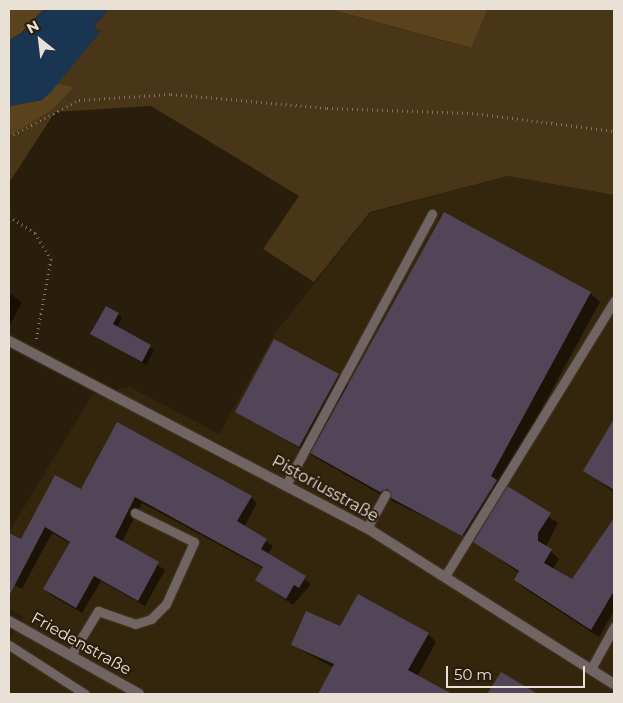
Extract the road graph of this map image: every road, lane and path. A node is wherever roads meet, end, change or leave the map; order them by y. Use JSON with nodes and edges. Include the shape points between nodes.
{"nodes":[{"id":1,"x":614,"y":131,"type":"edge"},
{"id":2,"x":9,"y":137,"type":"edge"},
{"id":3,"x":432,"y":214,"type":"dead end"},
{"id":4,"x":9,"y":216,"type":"edge"},
{"id":5,"x":614,"y":301,"type":"edge"},
{"id":6,"x":9,"y":341,"type":"edge"},
{"id":7,"x":33,"y":350,"type":"junction"},
{"id":8,"x":286,"y":485,"type":"junction"},
{"id":9,"x":385,"y":495,"type":"dead end"},
{"id":10,"x":136,"y":513,"type":"dead end"},
{"id":11,"x":367,"y":528,"type":"junction"},
{"id":12,"x":446,"y":576,"type":"junction"},
{"id":13,"x":9,"y":621,"type":"edge"},
{"id":14,"x":614,"y":627,"type":"edge"},
{"id":15,"x":9,"y":645,"type":"edge"},
{"id":16,"x":71,"y":655,"type":"junction"},
{"id":17,"x":592,"y":666,"type":"junction"},
{"id":18,"x":614,"y":684,"type":"edge"},
{"id":19,"x":85,"y":694,"type":"edge"},
{"id":20,"x":139,"y":694,"type":"edge"}],
"edges":[{"from":1,"to":2,"type":"path","via":[[472,113],[327,108],[171,94],[79,100]]},
{"from":3,"to":8,"type":"lane"},
{"from":4,"to":7,"type":"path","via":[[35,233],[51,259],[42,326]]},
{"from":5,"to":12,"type":"lane"},
{"from":6,"to":7,"type":"street","name":"Pistoriusstraße"},
{"from":7,"to":8,"type":"street","name":"Pistoriusstraße"},
{"from":8,"to":11,"type":"street","name":"Pistoriusstraße"},
{"from":9,"to":11,"type":"lane"},
{"from":10,"to":16,"type":"lane","via":[[194,542],[166,604],[151,619],[135,624],[98,611]]},
{"from":11,"to":12,"type":"street","name":"Pistoriusstraße"},
{"from":12,"to":17,"type":"street","name":"Pistoriusstraße"},
{"from":13,"to":16,"type":"street","name":"Friedenstraße"},
{"from":14,"to":17,"type":"lane"},
{"from":15,"to":19,"type":"lane"},
{"from":16,"to":20,"type":"street","name":"Friedenstraße"},
{"from":17,"to":18,"type":"street","name":"Pistoriusstraße"}]}
